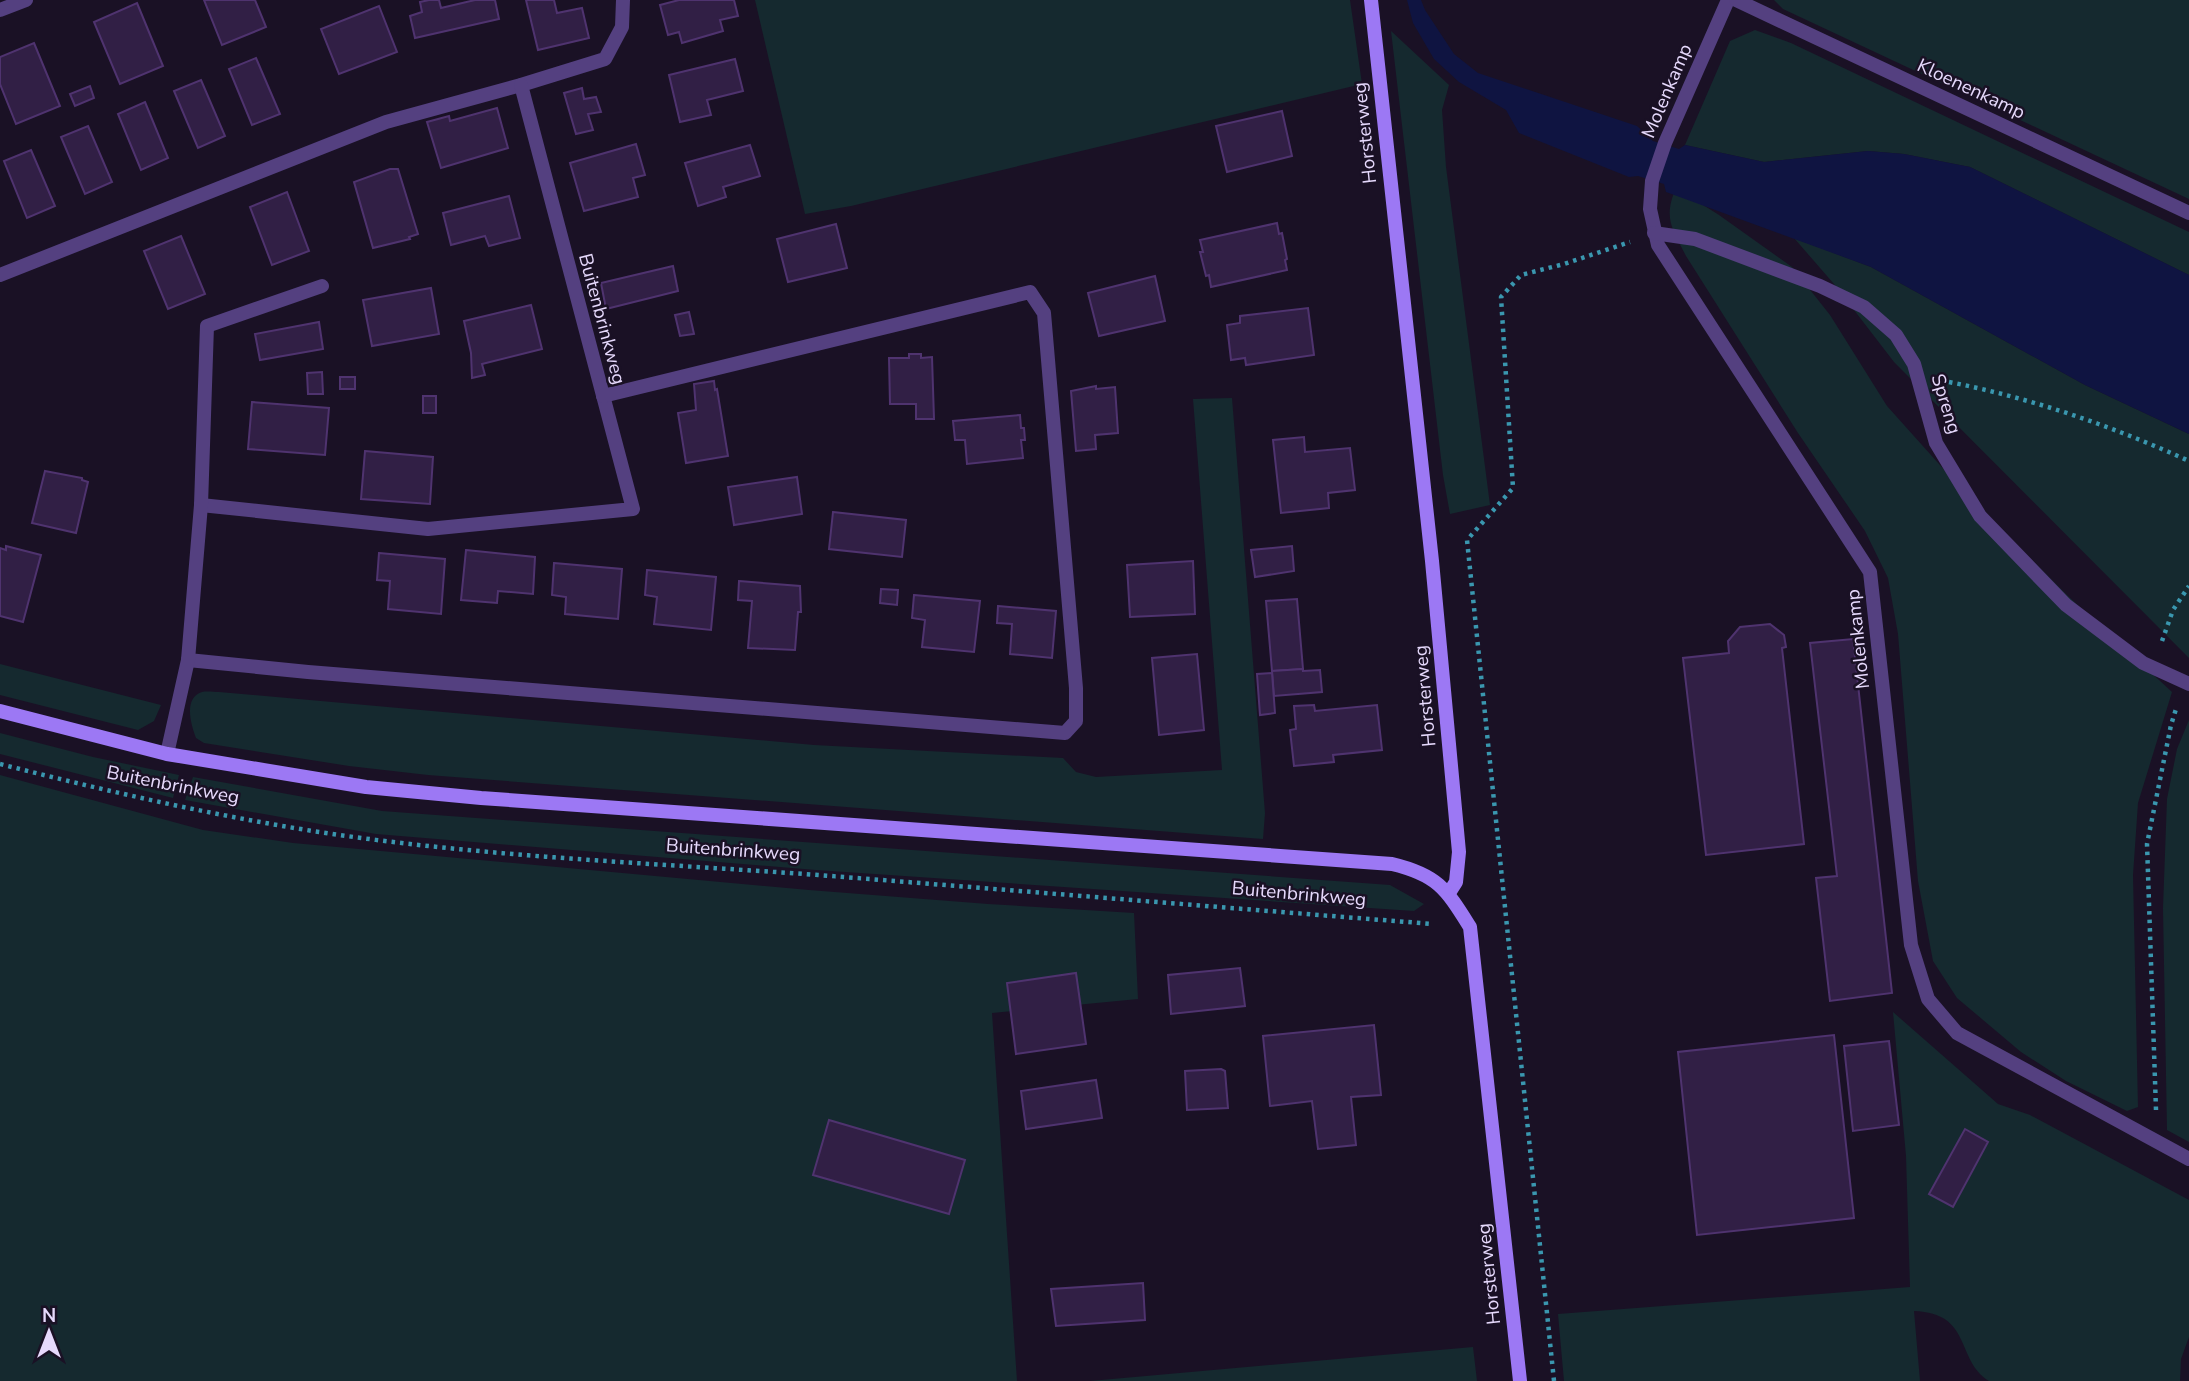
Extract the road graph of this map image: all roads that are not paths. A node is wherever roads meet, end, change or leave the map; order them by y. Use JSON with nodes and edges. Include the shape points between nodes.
{"nodes":[{"id":1,"x":26,"y":0,"type":"edge"},
{"id":2,"x":623,"y":0,"type":"edge"},
{"id":3,"x":1371,"y":0,"type":"edge"},
{"id":4,"x":1728,"y":0,"type":"edge"},
{"id":5,"x":1736,"y":0,"type":"edge"},
{"id":6,"x":0,"y":10,"type":"edge"},
{"id":7,"x":521,"y":85,"type":"junction"},
{"id":8,"x":2189,"y":213,"type":"edge"},
{"id":9,"x":1654,"y":233,"type":"junction"},
{"id":10,"x":0,"y":275,"type":"edge"},
{"id":11,"x":322,"y":286,"type":"dead end"},
{"id":12,"x":603,"y":396,"type":"junction"},
{"id":13,"x":201,"y":505,"type":"junction"},
{"id":14,"x":188,"y":660,"type":"junction"},
{"id":15,"x":2187,"y":683,"type":"edge"},
{"id":16,"x":0,"y":711,"type":"edge"},
{"id":17,"x":167,"y":754,"type":"junction"},
{"id":18,"x":1449,"y":894,"type":"junction"},
{"id":19,"x":2189,"y":1159,"type":"edge"},
{"id":20,"x":1520,"y":1381,"type":"edge"}],
"edges":[{"from":1,"to":6,"type":"street"},
{"from":2,"to":7,"type":"street","via":[[622,27],[605,59]]},
{"from":3,"to":18,"type":"main road","name":"Horsterweg","via":[[1458,852],[1456,882]]},
{"from":4,"to":9,"type":"street","name":"Molenkamp","via":[[1652,181]]},
{"from":5,"to":8,"type":"street","name":"Kloenenkamp"},
{"from":7,"to":10,"type":"street","via":[[386,122]]},
{"from":7,"to":12,"type":"street","name":"Buitenbrinkweg"},
{"from":9,"to":15,"type":"street","name":"Spreng","via":[[1695,239],[1864,307],[1896,335],[1914,364],[1936,443],[1980,516],[2066,606],[2152,667]]},
{"from":9,"to":19,"type":"street","name":"Molenkamp","via":[[1658,246],[1870,572],[1912,945],[1928,999],[1957,1033]]},
{"from":11,"to":13,"type":"street","name":"Buitenbrinkweg","via":[[207,326]]},
{"from":12,"to":13,"type":"street","name":"Buitenbrinkweg","via":[[633,509],[428,529]]},
{"from":12,"to":14,"type":"street","via":[[1030,292],[1044,313],[1076,721],[1065,733]]},
{"from":13,"to":14,"type":"street","name":"Buitenbrinkweg"},
{"from":14,"to":17,"type":"street","name":"Buitenbrinkweg"},
{"from":16,"to":17,"type":"main road","name":"Buitenbrinkweg"},
{"from":17,"to":18,"type":"main road","name":"Buitenbrinkweg","via":[[366,787],[481,798],[1392,864],[1431,877]]},
{"from":18,"to":20,"type":"main road","name":"Horsterweg","via":[[1470,928]]}]}
